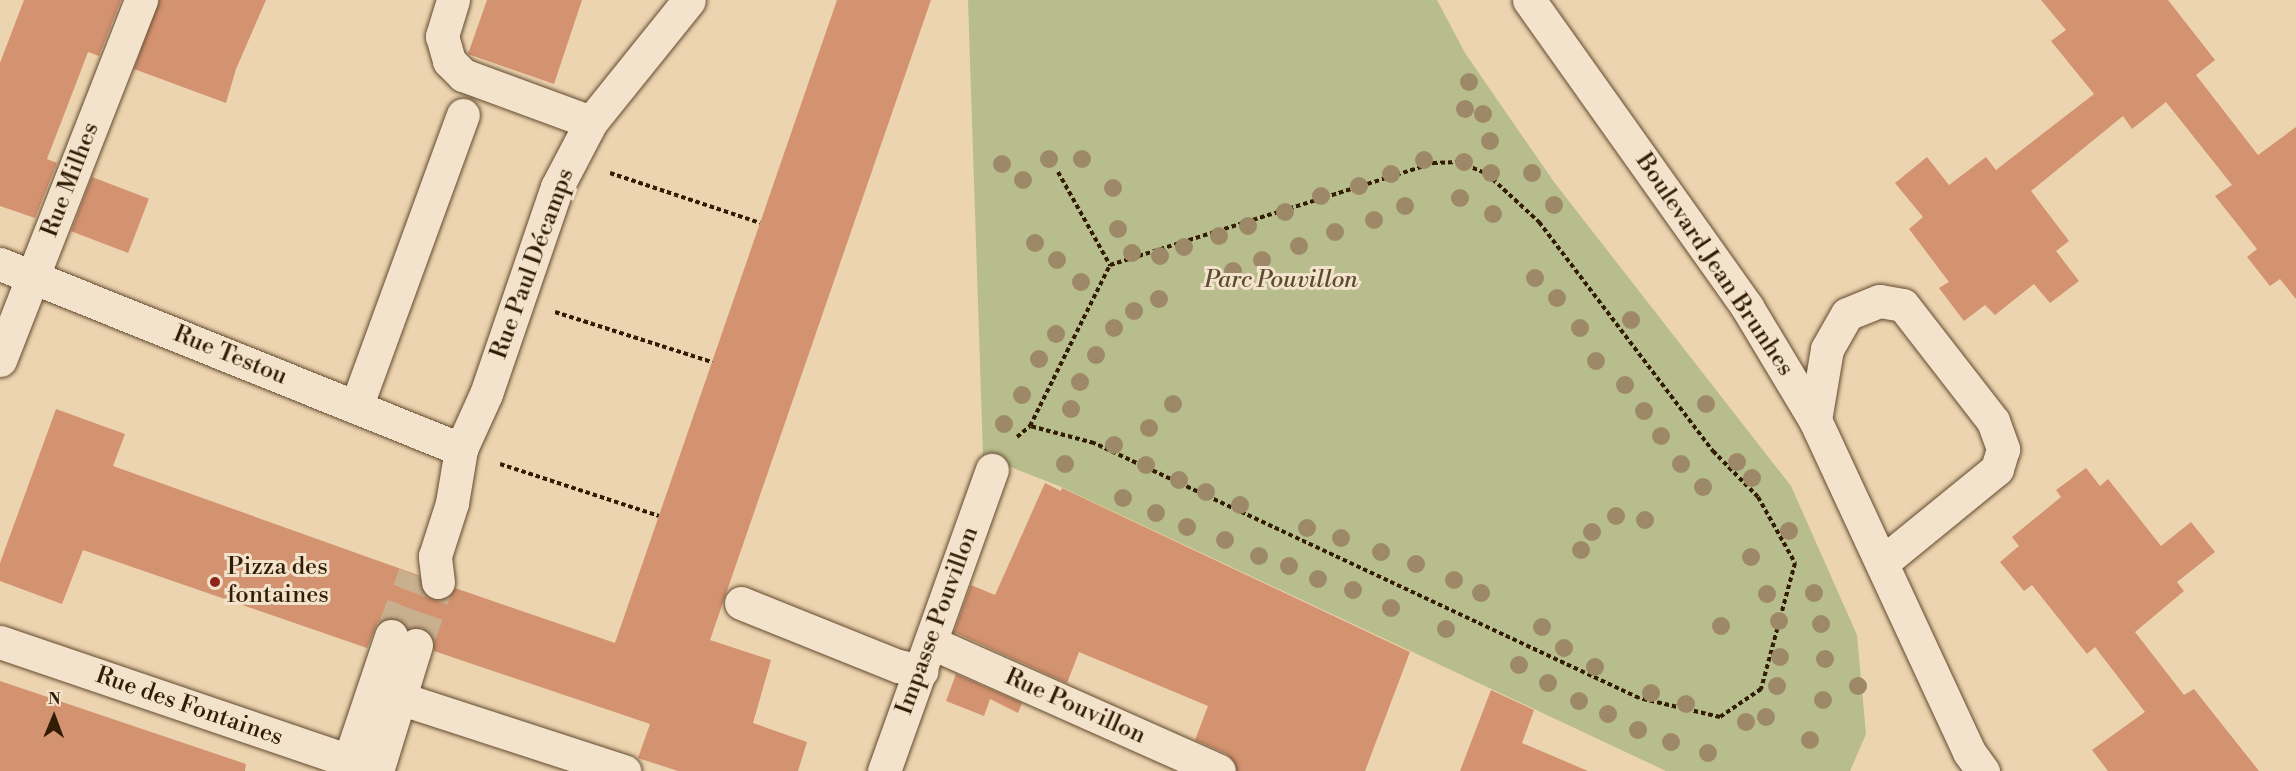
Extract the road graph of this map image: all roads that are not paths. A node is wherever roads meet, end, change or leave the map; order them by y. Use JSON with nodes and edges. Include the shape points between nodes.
{"nodes":[{"id":1,"x":141,"y":0,"type":"edge"},
{"id":2,"x":453,"y":0,"type":"edge"},
{"id":3,"x":1530,"y":0,"type":"edge"},
{"id":4,"x":685,"y":2,"type":"edge"},
{"id":5,"x":463,"y":115,"type":"dead end"},
{"id":6,"x":591,"y":122,"type":"junction"},
{"id":7,"x":0,"y":264,"type":"edge"},
{"id":8,"x":33,"y":277,"type":"junction"},
{"id":9,"x":0,"y":360,"type":"edge"},
{"id":10,"x":356,"y":407,"type":"junction"},
{"id":11,"x":1815,"y":420,"type":"junction"},
{"id":12,"x":461,"y":448,"type":"junction"},
{"id":13,"x":992,"y":470,"type":"road end"},
{"id":14,"x":1883,"y":562,"type":"junction"},
{"id":15,"x":429,"y":570,"type":"tunnel mouth"},
{"id":16,"x":741,"y":603,"type":"dead end"},
{"id":17,"x":0,"y":642,"type":"edge"},
{"id":18,"x":926,"y":657,"type":"junction"},
{"id":19,"x":399,"y":698,"type":"junction"},
{"id":20,"x":368,"y":768,"type":"edge"},
{"id":21,"x":624,"y":771,"type":"edge"},
{"id":22,"x":884,"y":771,"type":"edge"},
{"id":23,"x":1219,"y":771,"type":"edge"},
{"id":24,"x":1983,"y":771,"type":"edge"}],
"edges":[{"from":1,"to":8,"type":"street","name":"Rue Milhes"},
{"from":2,"to":6,"type":"street","via":[[442,36],[449,61],[463,75]]},
{"from":3,"to":11,"type":"street","name":"Boulevard Jean Brunhes","via":[[1748,306]]},
{"from":4,"to":6,"type":"street","name":"Rue Paul Décamps"},
{"from":5,"to":10,"type":"street"},
{"from":6,"to":12,"type":"street","name":"Rue Paul Décamps","via":[[557,187],[486,394]]},
{"from":7,"to":8,"type":"street","name":"Rue Testou"},
{"from":8,"to":9,"type":"street","name":"Rue Milhes"},
{"from":8,"to":10,"type":"street","name":"Rue Testou"},
{"from":10,"to":12,"type":"street","name":"Rue Testou"},
{"from":11,"to":14,"type":"street","name":"Boulevard Jean Brunhes"},
{"from":11,"to":14,"type":"street","via":[[1827,349],[1847,314],[1880,301],[1903,305],[1994,421],[2003,449],[1996,469]]},
{"from":12,"to":15,"type":"street","name":"Rue Paul Décamps","via":[[452,503]]},
{"from":13,"to":18,"type":"street","name":"Impasse Pouvillon"},
{"from":14,"to":24,"type":"street","name":"Boulevard Jean Brunhes","via":[[1969,752]]},
{"from":16,"to":18,"type":"street","name":"Rue Pouvillon","via":[[898,666]]},
{"from":17,"to":20,"type":"street","name":"Rue des Fontaines"},
{"from":18,"to":22,"type":"street","name":"Impasse Pouvillon"},
{"from":18,"to":23,"type":"street","name":"Rue Pouvillon"},
{"from":19,"to":20,"type":"street"},
{"from":19,"to":20,"type":"street","via":[[404,640]]},
{"from":19,"to":21,"type":"street"}]}
